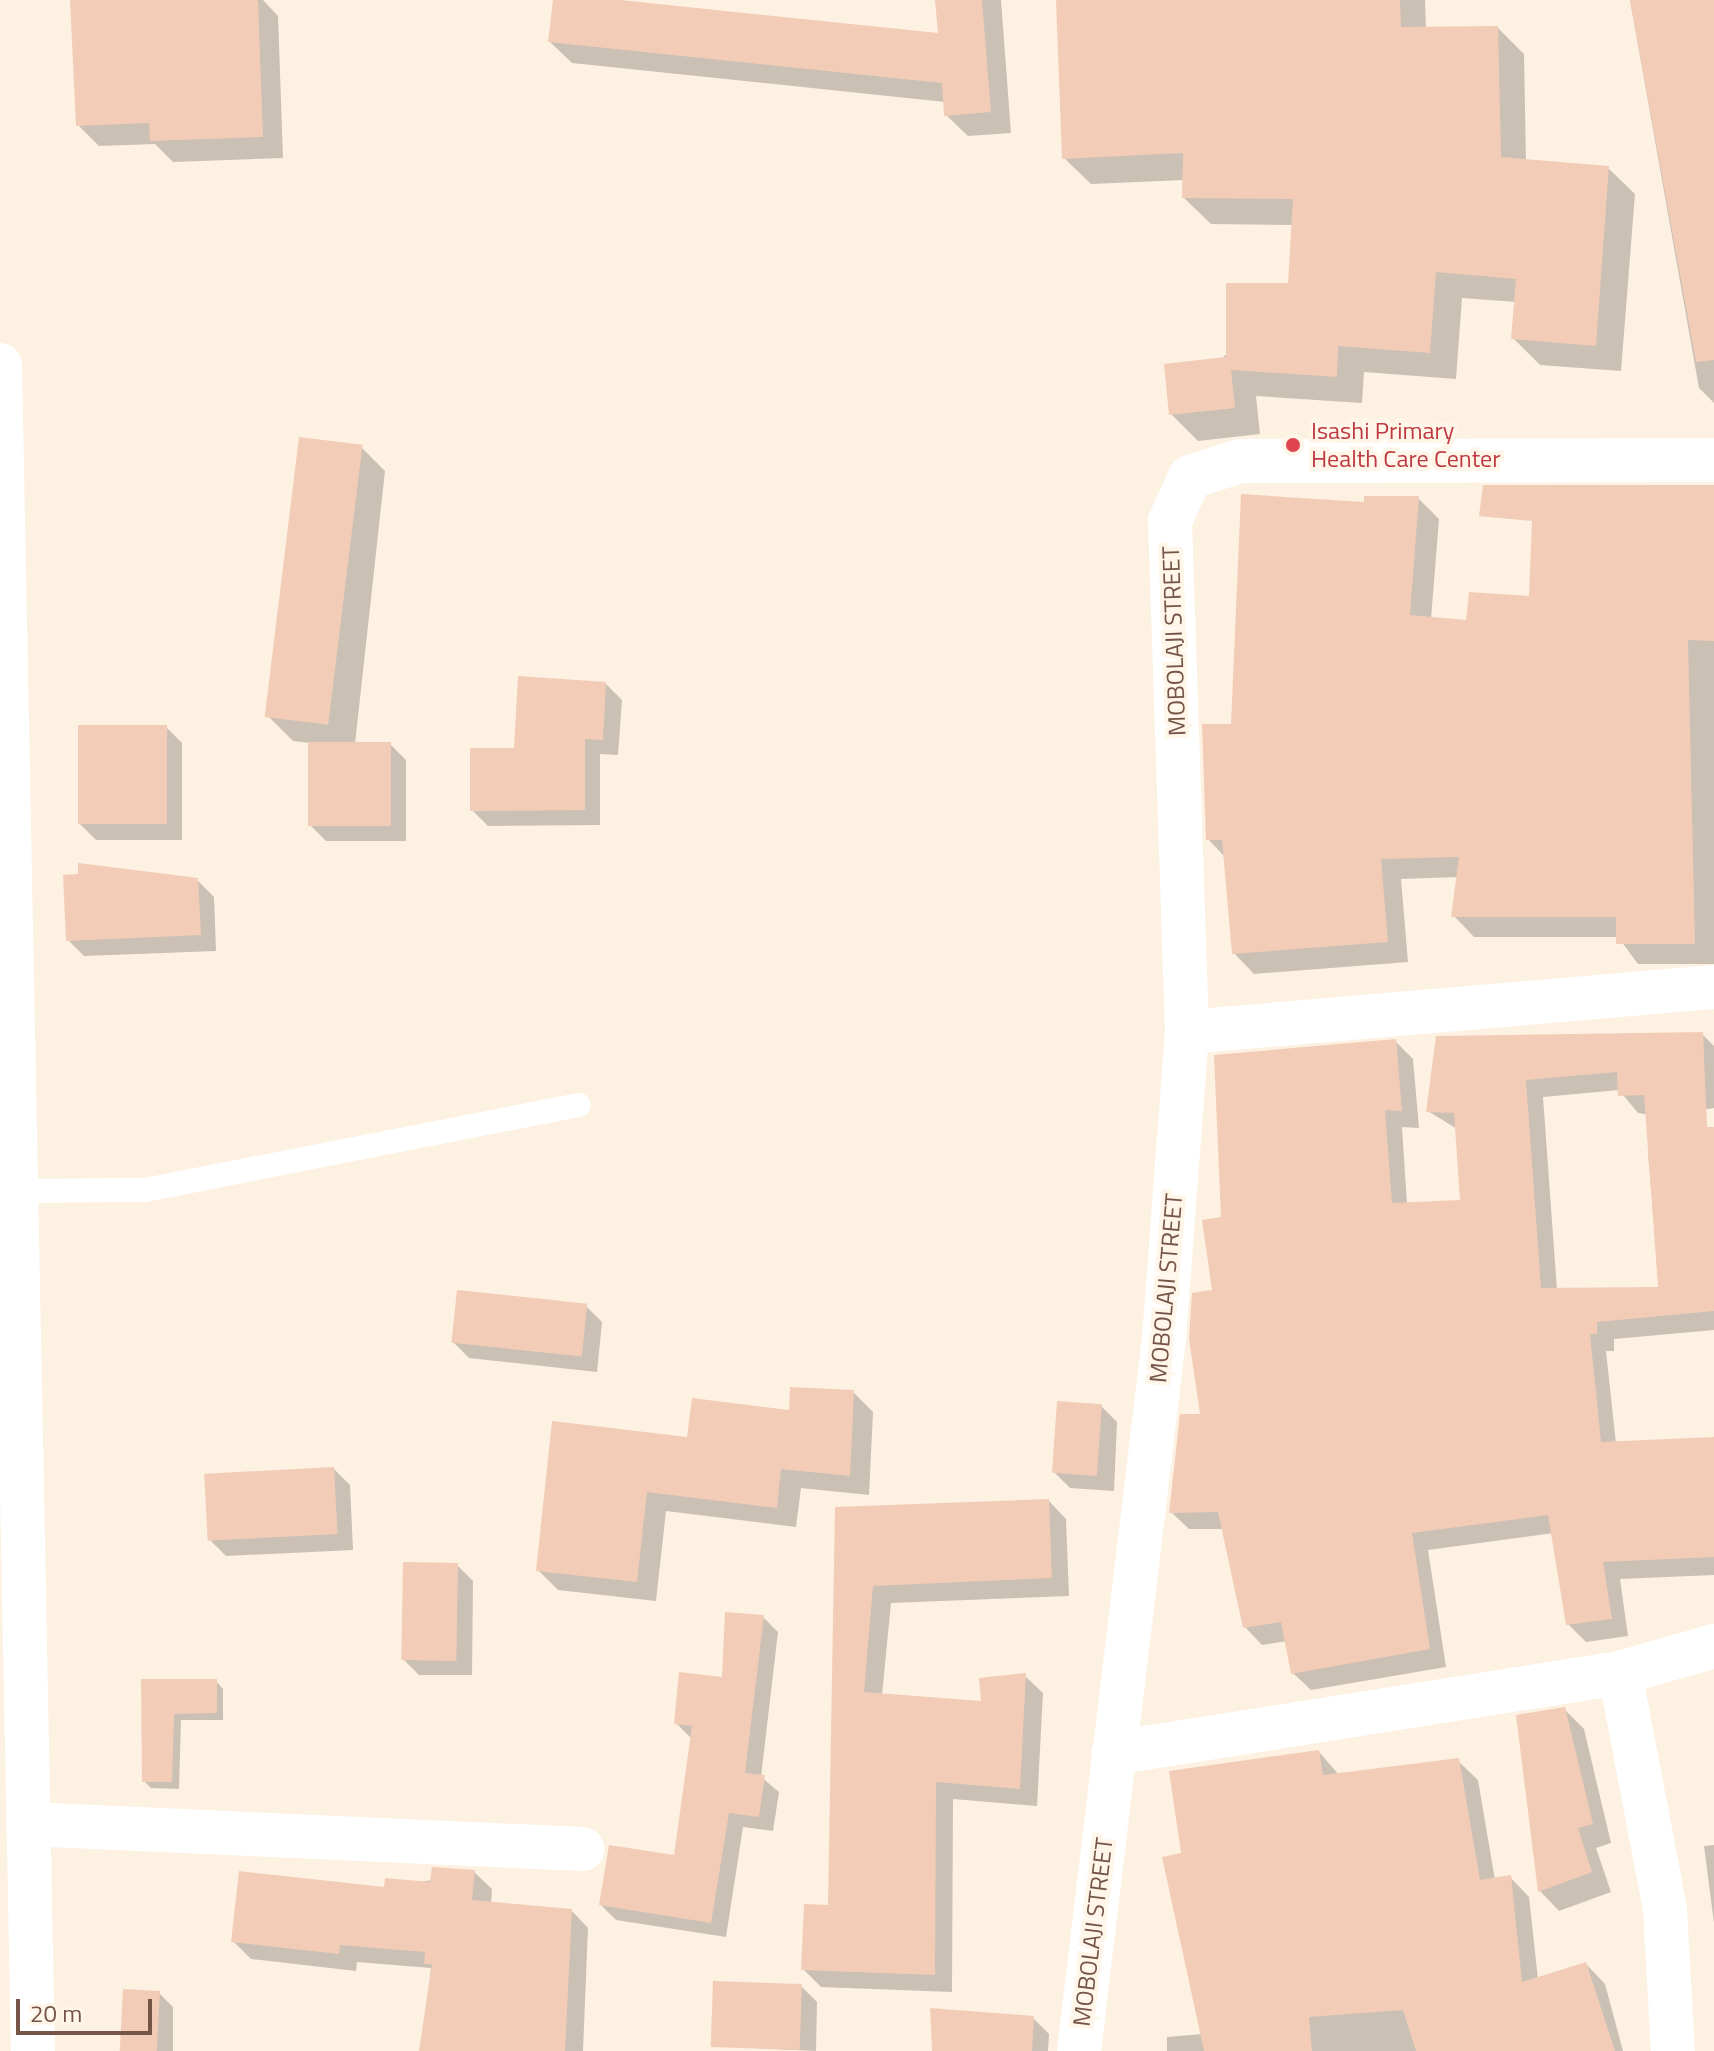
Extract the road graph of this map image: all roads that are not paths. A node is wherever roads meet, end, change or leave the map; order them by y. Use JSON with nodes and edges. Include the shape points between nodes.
{"nodes":[{"id":1,"x":0,"y":365,"type":"edge"},
{"id":2,"x":1714,"y":460,"type":"edge"},
{"id":3,"x":1714,"y":987,"type":"edge"},
{"id":4,"x":1187,"y":1032,"type":"junction"},
{"id":5,"x":579,"y":1105,"type":"dead end"},
{"id":6,"x":16,"y":1191,"type":"junction"},
{"id":7,"x":1714,"y":1646,"type":"edge"},
{"id":8,"x":1620,"y":1673,"type":"junction"},
{"id":9,"x":1113,"y":1753,"type":"junction"},
{"id":10,"x":28,"y":1824,"type":"junction"},
{"id":11,"x":582,"y":1849,"type":"dead end"},
{"id":12,"x":33,"y":2051,"type":"edge"},
{"id":13,"x":1079,"y":2051,"type":"edge"},
{"id":14,"x":1673,"y":2051,"type":"edge"}],
"edges":[{"from":1,"to":6,"type":"street"},
{"from":2,"to":4,"type":"street","name":"MOBOLAJI STREET","via":[[1240,461],[1190,477],[1170,521]]},
{"from":3,"to":4,"type":"street"},
{"from":4,"to":9,"type":"street","name":"MOBOLAJI STREET","via":[[1164,1338]]},
{"from":5,"to":6,"type":"lane","via":[[145,1190]]},
{"from":6,"to":10,"type":"street"},
{"from":7,"to":8,"type":"street"},
{"from":8,"to":9,"type":"street"},
{"from":8,"to":14,"type":"street","via":[[1665,1909]]},
{"from":9,"to":13,"type":"street","name":"MOBOLAJI STREET"},
{"from":10,"to":11,"type":"street"},
{"from":10,"to":12,"type":"street"}]}
